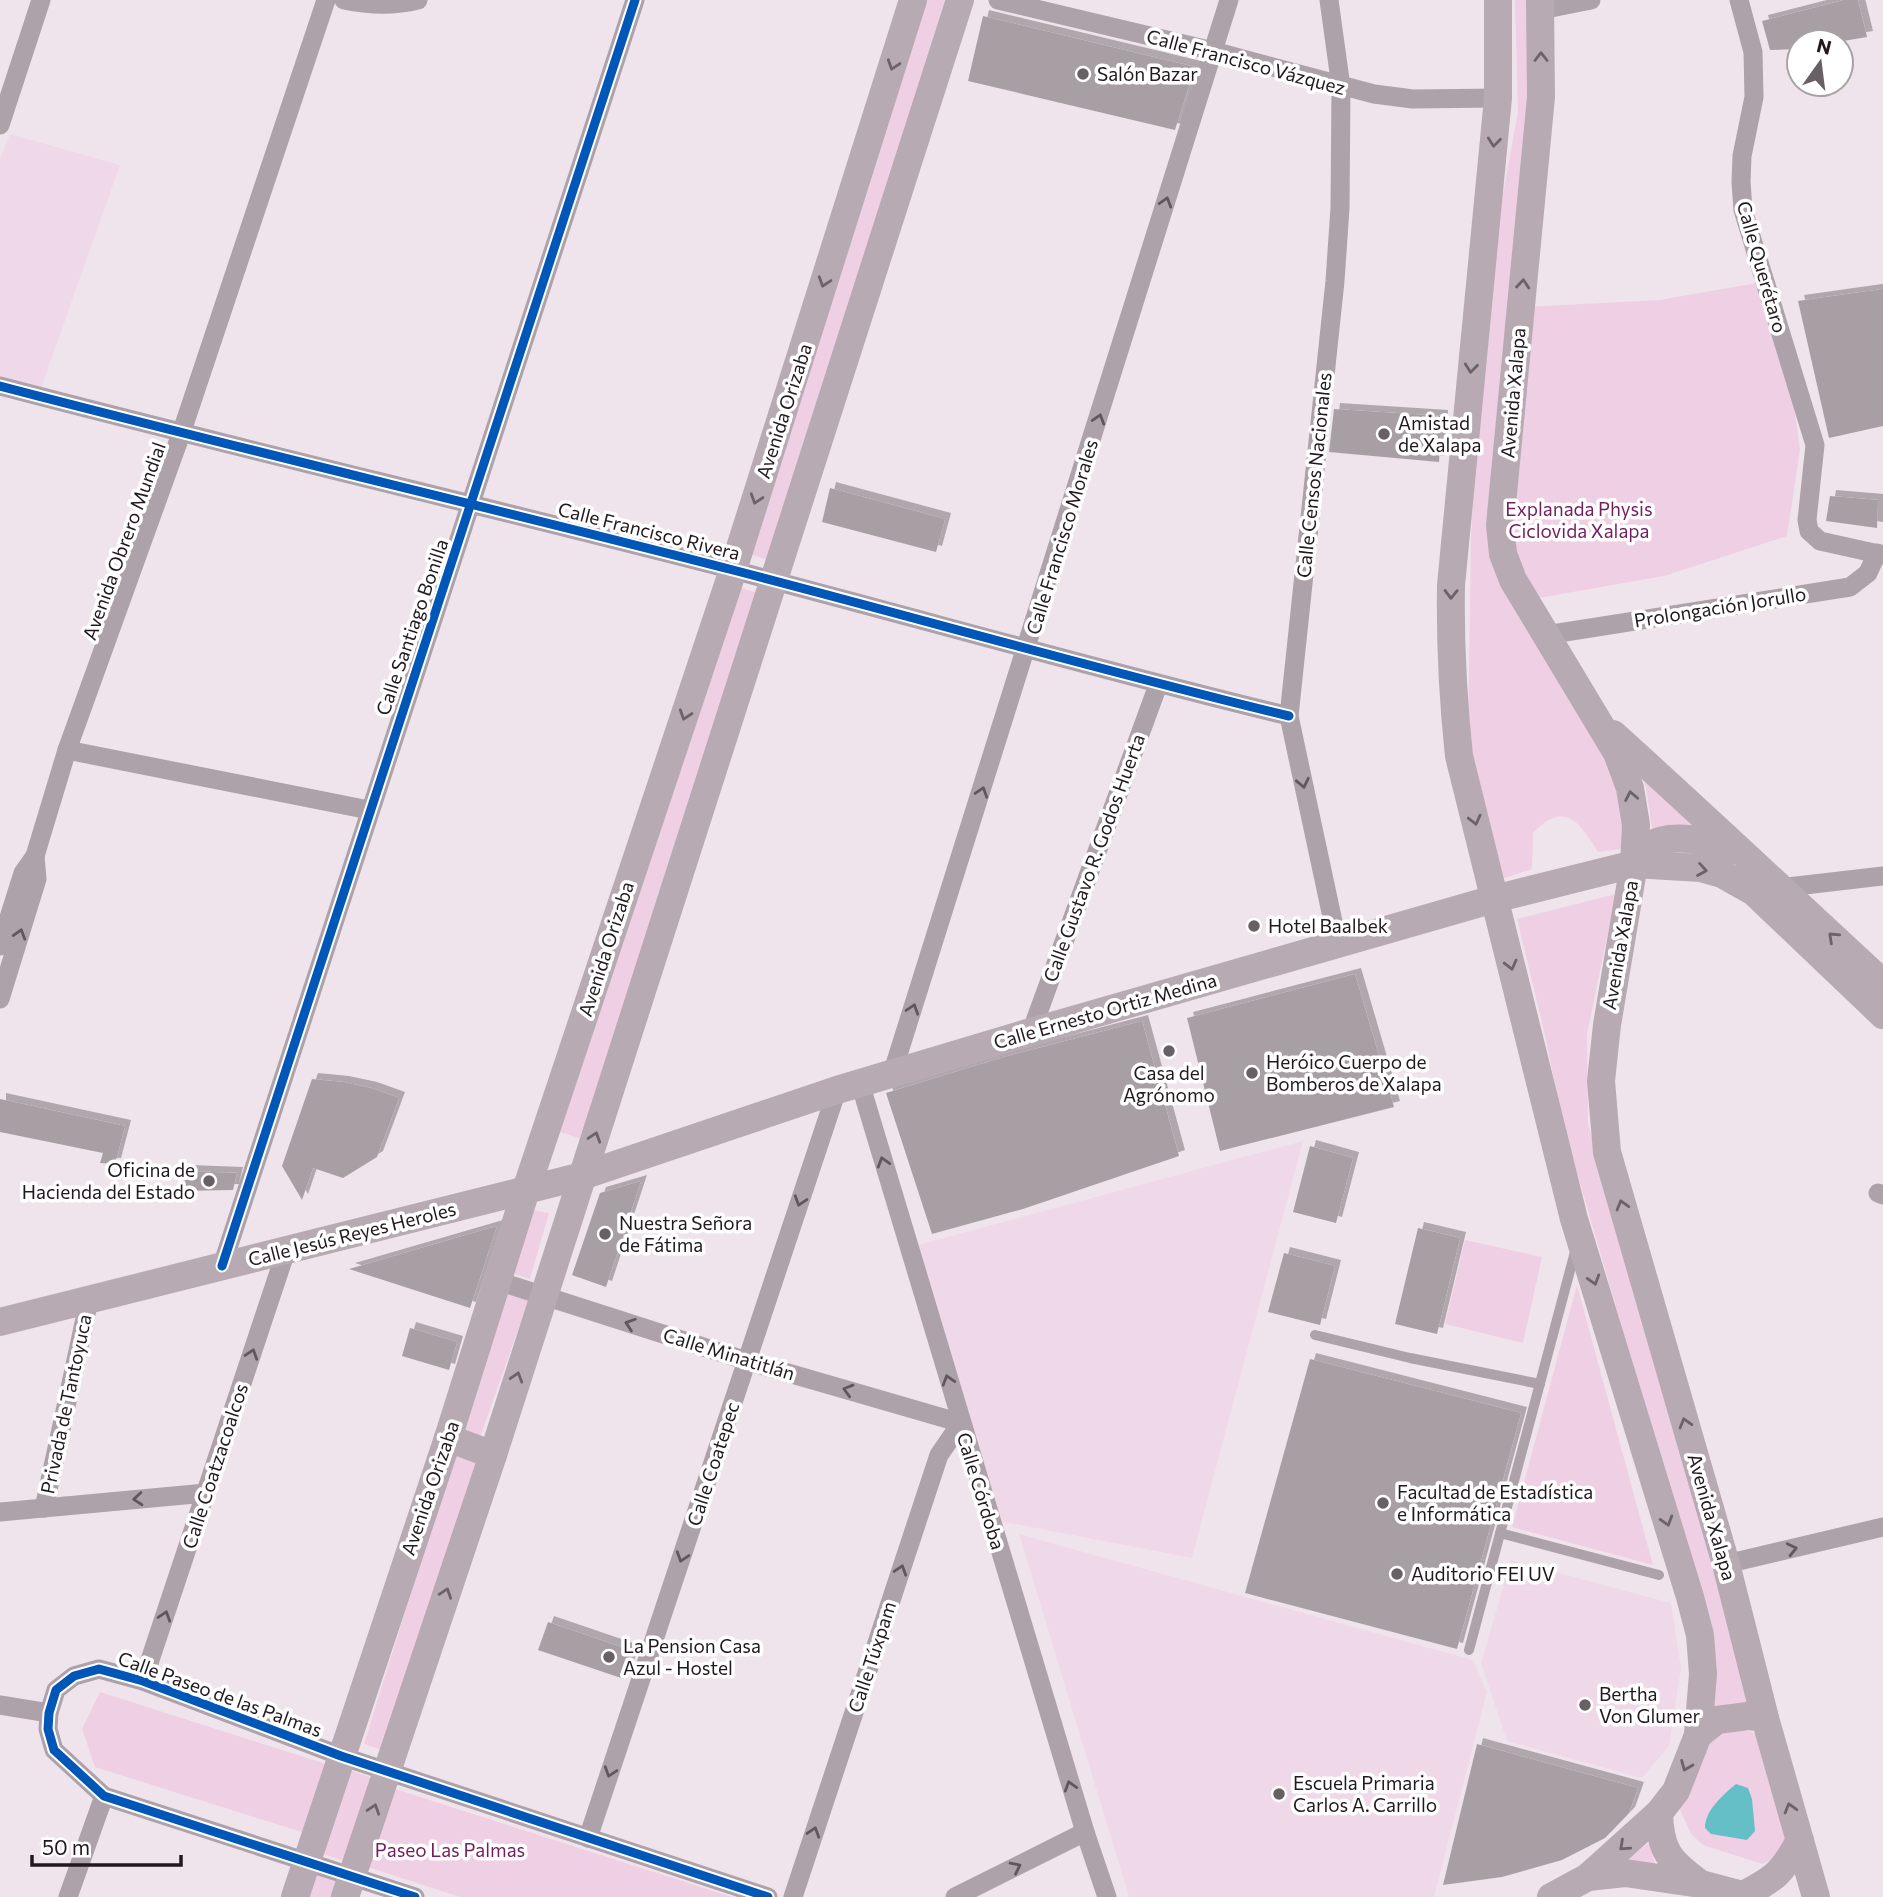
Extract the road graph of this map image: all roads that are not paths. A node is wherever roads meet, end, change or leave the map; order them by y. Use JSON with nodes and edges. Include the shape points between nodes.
{"nodes":[{"id":1,"x":41,"y":0,"type":"edge"},
{"id":2,"x":326,"y":0,"type":"edge"},
{"id":3,"x":344,"y":0,"type":"edge"},
{"id":4,"x":418,"y":0,"type":"edge"},
{"id":5,"x":635,"y":0,"type":"edge"},
{"id":6,"x":913,"y":0,"type":"edge"},
{"id":7,"x":960,"y":0,"type":"edge"},
{"id":8,"x":998,"y":0,"type":"edge"},
{"id":9,"x":1229,"y":0,"type":"edge"},
{"id":10,"x":1329,"y":0,"type":"edge"},
{"id":11,"x":1499,"y":0,"type":"edge"},
{"id":12,"x":1591,"y":0,"type":"edge"},
{"id":13,"x":1739,"y":0,"type":"edge"},
{"id":14,"x":1541,"y":5,"type":"edge"},
{"id":15,"x":1213,"y":51,"type":"junction"},
{"id":16,"x":1341,"y":87,"type":"junction"},
{"id":17,"x":1498,"y":98,"type":"junction"},
{"id":18,"x":0,"y":125,"type":"edge"},
{"id":19,"x":0,"y":386,"type":"edge"},
{"id":20,"x":181,"y":434,"type":"junction"},
{"id":21,"x":471,"y":505,"type":"junction"},
{"id":22,"x":1880,"y":554,"type":"edge"},
{"id":23,"x":733,"y":570,"type":"junction"},
{"id":24,"x":775,"y":581,"type":"junction"},
{"id":25,"x":1546,"y":635,"type":"junction"},
{"id":26,"x":1028,"y":648,"type":"junction"},
{"id":27,"x":1158,"y":685,"type":"junction"},
{"id":28,"x":1289,"y":716,"type":"junction"},
{"id":29,"x":1594,"y":717,"type":"junction"},
{"id":30,"x":67,"y":750,"type":"junction"},
{"id":31,"x":369,"y":810,"type":"junction"},
{"id":32,"x":1747,"y":855,"type":"junction"},
{"id":33,"x":35,"y":856,"type":"junction"},
{"id":34,"x":1634,"y":864,"type":"junction"},
{"id":35,"x":1883,"y":876,"type":"edge"},
{"id":36,"x":1779,"y":888,"type":"junction"},
{"id":37,"x":1494,"y":899,"type":"junction"},
{"id":38,"x":1338,"y":945,"type":"junction"},
{"id":39,"x":0,"y":946,"type":"edge"},
{"id":40,"x":1883,"y":983,"type":"edge"},
{"id":41,"x":0,"y":999,"type":"edge"},
{"id":42,"x":1883,"y":1015,"type":"edge"},
{"id":43,"x":1031,"y":1032,"type":"junction"},
{"id":44,"x":892,"y":1074,"type":"junction"},
{"id":45,"x":848,"y":1086,"type":"junction"},
{"id":46,"x":582,"y":1176,"type":"junction"},
{"id":47,"x":526,"y":1190,"type":"junction"},
{"id":48,"x":1580,"y":1234,"type":"junction"},
{"id":49,"x":286,"y":1251,"type":"junction"},
{"id":50,"x":222,"y":1266,"type":"junction"},
{"id":51,"x":498,"y":1281,"type":"junction"},
{"id":52,"x":543,"y":1296,"type":"junction"},
{"id":53,"x":89,"y":1300,"type":"junction"},
{"id":54,"x":0,"y":1322,"type":"edge"},
{"id":55,"x":1315,"y":1335,"type":"dead end"},
{"id":56,"x":747,"y":1361,"type":"junction"},
{"id":57,"x":1540,"y":1384,"type":"junction"},
{"id":58,"x":961,"y":1423,"type":"junction"},
{"id":59,"x":448,"y":1438,"type":"junction"},
{"id":60,"x":493,"y":1455,"type":"junction"},
{"id":61,"x":206,"y":1493,"type":"junction"},
{"id":62,"x":44,"y":1508,"type":"junction"},
{"id":63,"x":0,"y":1512,"type":"edge"},
{"id":64,"x":1883,"y":1527,"type":"edge"},
{"id":65,"x":1500,"y":1533,"type":"junction"},
{"id":66,"x":1726,"y":1564,"type":"junction"},
{"id":67,"x":1659,"y":1575,"type":"dead end"},
{"id":68,"x":1469,"y":1650,"type":"dead end"},
{"id":69,"x":143,"y":1681,"type":"junction"},
{"id":70,"x":0,"y":1705,"type":"edge"},
{"id":71,"x":49,"y":1713,"type":"junction"},
{"id":72,"x":1765,"y":1718,"type":"junction"},
{"id":73,"x":1698,"y":1735,"type":"junction"},
{"id":74,"x":341,"y":1756,"type":"junction"},
{"id":75,"x":386,"y":1770,"type":"junction"},
{"id":76,"x":104,"y":1796,"type":"junction"},
{"id":77,"x":1658,"y":1813,"type":"junction"},
{"id":78,"x":1084,"y":1832,"type":"junction"},
{"id":79,"x":588,"y":1838,"type":"junction"},
{"id":80,"x":1800,"y":1840,"type":"junction"},
{"id":81,"x":307,"y":1861,"type":"junction"},
{"id":82,"x":1701,"y":1884,"type":"junction"},
{"id":83,"x":349,"y":1886,"type":"edge"},
{"id":84,"x":1590,"y":1887,"type":"edge"},
{"id":85,"x":1746,"y":1896,"type":"edge"},
{"id":86,"x":68,"y":1897,"type":"edge"},
{"id":87,"x":295,"y":1897,"type":"edge"},
{"id":88,"x":415,"y":1897,"type":"edge"},
{"id":89,"x":768,"y":1897,"type":"edge"},
{"id":90,"x":793,"y":1897,"type":"edge"},
{"id":91,"x":955,"y":1897,"type":"edge"},
{"id":92,"x":1107,"y":1897,"type":"edge"},
{"id":93,"x":1551,"y":1897,"type":"edge"},
{"id":94,"x":1816,"y":1897,"type":"edge"}],
"edges":[{"from":1,"to":18,"type":"street"},
{"from":2,"to":20,"type":"street","name":"Avenida Obrero Mundial"},
{"from":3,"to":4,"type":"street","via":[[367,4]]},
{"from":5,"to":21,"type":"street","name":"Calle Santiago Bonilla"},
{"from":6,"to":23,"type":"main road","name":"Avenida Orizaba","one_way":true},
{"from":7,"to":24,"type":"main road"},
{"from":8,"to":15,"type":"street","name":"Calle Francisco Vázquez"},
{"from":9,"to":15,"type":"street","name":"Calle Francisco Morales"},
{"from":10,"to":16,"type":"street","name":"Calle Censos Nacionales"},
{"from":11,"to":17,"type":"main road"},
{"from":12,"to":14,"type":"street"},
{"from":13,"to":22,"type":"street","name":"Calle Querétaro","via":[[1753,52],[1754,97],[1742,156],[1743,210],[1815,445],[1809,531],[1820,541]]},
{"from":25,"to":14,"type":"main road","name":"Avenida Xalapa","one_way":true,"via":[[1513,580],[1503,554],[1500,525],[1541,97]]},
{"from":15,"to":16,"type":"street","name":"Calle Francisco Vázquez"},
{"from":26,"to":15,"type":"street","name":"Calle Francisco Morales","one_way":true},
{"from":16,"to":17,"type":"street","name":"Calle Francisco Vázquez","via":[[1413,99]]},
{"from":16,"to":28,"type":"street","name":"Calle Censos Nacionales","via":[[1335,281]]},
{"from":17,"to":37,"type":"main road","one_way":true,"via":[[1454,536],[1450,646],[1459,756]]},
{"from":19,"to":20,"type":"street","name":"Calle Francisco Rivera"},
{"from":20,"to":21,"type":"street","name":"Calle Francisco Rivera"},
{"from":20,"to":30,"type":"street","name":"Avenida Obrero Mundial"},
{"from":21,"to":23,"type":"street","name":"Calle Francisco Rivera"},
{"from":21,"to":31,"type":"street","name":"Calle Santiago Bonilla"},
{"from":22,"to":25,"type":"street","name":"Prolongación Jorullo","via":[[1868,573],[1850,587]]},
{"from":23,"to":24,"type":"street","name":"Calle Francisco Rivera"},
{"from":23,"to":47,"type":"main road","name":"Avenida Orizaba","one_way":true},
{"from":24,"to":26,"type":"street","name":"Calle Francisco Rivera"},
{"from":46,"to":24,"type":"main road","one_way":true},
{"from":25,"to":29,"type":"main road","name":"Avenida Xalapa"},
{"from":26,"to":27,"type":"street","name":"Calle Francisco Rivera"},
{"from":44,"to":26,"type":"street","name":"Calle Francisco Morales","one_way":true},
{"from":27,"to":28,"type":"street","name":"Calle Francisco Rivera"},
{"from":27,"to":43,"type":"street","name":"Calle Gustavo R. Godos Huerta"},
{"from":28,"to":38,"type":"street","name":"Calle Censos Nacionales","one_way":true},
{"from":29,"to":32,"type":"main road"},
{"from":34,"to":29,"type":"main road","name":"Avenida Xalapa","one_way":true,"via":[[1636,825],[1630,788],[1617,753]]},
{"from":30,"to":31,"type":"street"},
{"from":30,"to":33,"type":"street","name":"Avenida Obrero Mundial"},
{"from":31,"to":50,"type":"street","name":"Calle Santiago Bonilla"},
{"from":32,"to":34,"type":"main road","via":[[1699,840],[1668,840],[1649,846]]},
{"from":32,"to":36,"type":"main road"},
{"from":33,"to":39,"type":"street","name":"Avenida Obrero Mundial","via":[[23,873]]},
{"from":41,"to":33,"type":"street","name":"Avenida Obrero Mundial","one_way":true,"via":[[37,879]]},
{"from":34,"to":37,"type":"main road","name":"Calle Ernesto Ortiz Medina"},
{"from":34,"to":42,"type":"main road","one_way":true,"via":[[1701,868],[1754,892]]},
{"from":66,"to":34,"type":"main road","name":"Avenida Xalapa","one_way":true,"via":[[1607,1152],[1602,1071]]},
{"from":35,"to":36,"type":"street"},
{"from":40,"to":36,"type":"main road","one_way":true},
{"from":37,"to":38,"type":"main road","name":"Calle Ernesto Ortiz Medina"},
{"from":37,"to":48,"type":"main road","one_way":true},
{"from":38,"to":43,"type":"main road","name":"Calle Ernesto Ortiz Medina"},
{"from":43,"to":44,"type":"main road","name":"Calle Ernesto Ortiz Medina"},
{"from":44,"to":45,"type":"main road","name":"Calle Ernesto Ortiz Medina"},
{"from":45,"to":46,"type":"main road","name":"Calle Ernesto Ortiz Medina"},
{"from":45,"to":56,"type":"street","name":"Calle Coatepec","one_way":true},
{"from":58,"to":45,"type":"street","name":"Calle Córdoba","one_way":true},
{"from":46,"to":47,"type":"main road","name":"Calle Jesús Reyes Heroles"},
{"from":46,"to":52,"type":"main road"},
{"from":47,"to":49,"type":"main road","name":"Calle Jesús Reyes Heroles"},
{"from":47,"to":51,"type":"main road","name":"Avenida Orizaba"},
{"from":48,"to":57,"type":"lane"},
{"from":48,"to":73,"type":"main road","one_way":true,"via":[[1700,1635],[1703,1674]]},
{"from":49,"to":50,"type":"main road","name":"Calle Jesús Reyes Heroles"},
{"from":61,"to":49,"type":"street","name":"Calle Coatzacoalcos","one_way":true},
{"from":50,"to":53,"type":"main road","name":"Calle Jesús Reyes Heroles"},
{"from":51,"to":52,"type":"street","name":"Calle Minatitlán"},
{"from":51,"to":59,"type":"main road","name":"Avenida Orizaba"},
{"from":56,"to":52,"type":"street","name":"Calle Minatitlán","one_way":true},
{"from":60,"to":52,"type":"main road","one_way":true},
{"from":53,"to":54,"type":"main road","name":"Calle Jesús Reyes Heroles"},
{"from":53,"to":62,"type":"street","name":"Privada de Tantoyuca"},
{"from":55,"to":57,"type":"lane"},
{"from":58,"to":56,"type":"street","name":"Calle Minatitlán","one_way":true},
{"from":56,"to":79,"type":"street","name":"Calle Coatepec","one_way":true},
{"from":57,"to":65,"type":"lane"},
{"from":78,"to":58,"type":"street","name":"Calle Córdoba","one_way":true},
{"from":90,"to":58,"type":"street","name":"Calle Túxpam","one_way":true,"via":[[939,1455]]},
{"from":59,"to":60,"type":"main road"},
{"from":59,"to":74,"type":"main road","name":"Avenida Orizaba"},
{"from":75,"to":60,"type":"main road","one_way":true},
{"from":61,"to":62,"type":"street","one_way":true},
{"from":69,"to":61,"type":"street","name":"Calle Coatzacoalcos","one_way":true},
{"from":62,"to":63,"type":"street"},
{"from":66,"to":64,"type":"street","one_way":true},
{"from":65,"to":67,"type":"lane"},
{"from":65,"to":68,"type":"lane"},
{"from":66,"to":72,"type":"main road","name":"Avenida Xalapa"},
{"from":69,"to":71,"type":"street","name":"Calle Paseo de las Palmas","via":[[99,1670],[74,1676],[56,1690]]},
{"from":69,"to":74,"type":"street","name":"Calle Paseo de las Palmas"},
{"from":70,"to":71,"type":"street"},
{"from":71,"to":76,"type":"street","via":[[54,1750]]},
{"from":72,"to":73,"type":"main road","via":[[1717,1720]]},
{"from":80,"to":72,"type":"main road","name":"Avenida Xalapa","one_way":true},
{"from":73,"to":77,"type":"main road","one_way":true,"via":[[1676,1791]]},
{"from":74,"to":75,"type":"street","name":"Calle Paseo de las Palmas"},
{"from":74,"to":81,"type":"main road","name":"Avenida Orizaba"},
{"from":75,"to":79,"type":"street","name":"Calle Paseo de las Palmas"},
{"from":83,"to":75,"type":"main road","one_way":true},
{"from":76,"to":81,"type":"street"},
{"from":76,"to":86,"type":"street"},
{"from":77,"to":82,"type":"main road","via":[[1666,1853]]},
{"from":77,"to":84,"type":"main road","one_way":true},
{"from":91,"to":78,"type":"street","one_way":true},
{"from":78,"to":92,"type":"street","name":"Calle Córdoba"},
{"from":79,"to":89,"type":"street","name":"Calle Paseo de las Palmas"},
{"from":80,"to":85,"type":"main road","via":[[1786,1867]]},
{"from":80,"to":94,"type":"main road","name":"Avenida Xalapa"},
{"from":81,"to":83,"type":"street"},
{"from":81,"to":87,"type":"main road","name":"Avenida Orizaba"},
{"from":82,"to":84,"type":"main road","via":[[1625,1872]]},
{"from":82,"to":85,"type":"main road"},
{"from":83,"to":88,"type":"street"},
{"from":84,"to":93,"type":"main road"}]}
